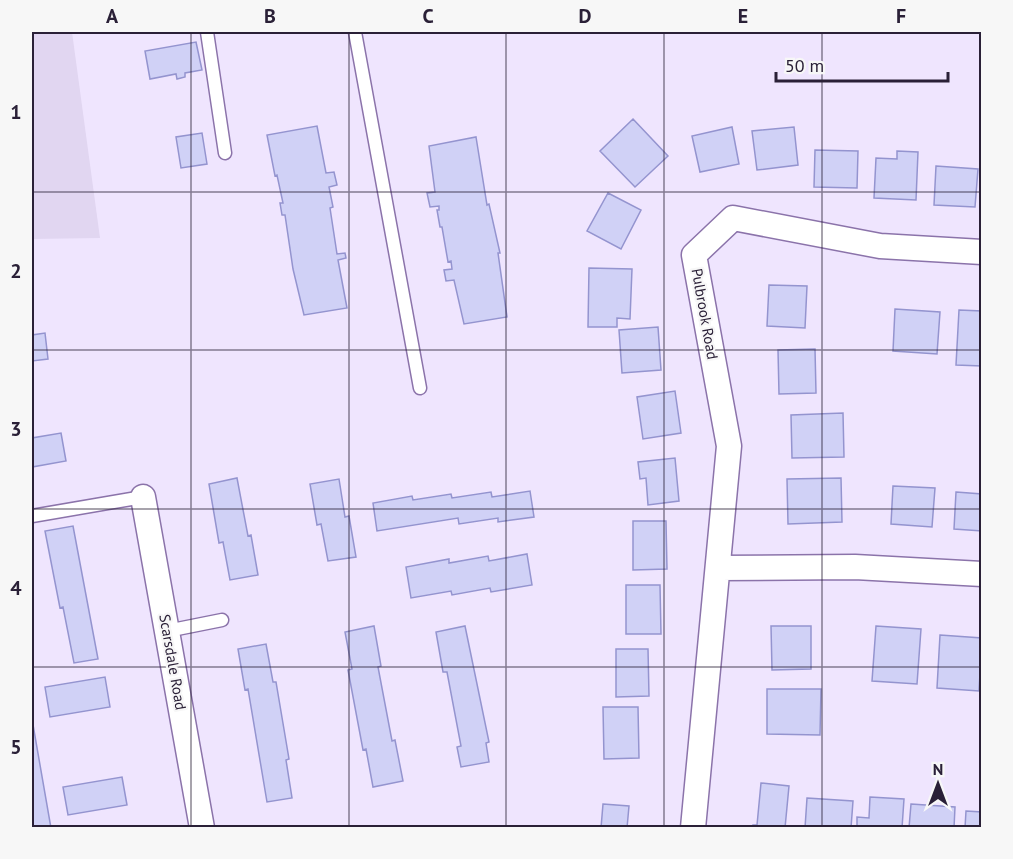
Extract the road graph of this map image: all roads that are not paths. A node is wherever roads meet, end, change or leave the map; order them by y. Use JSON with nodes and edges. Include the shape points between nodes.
{"nodes":[{"id":1,"x":207,"y":32,"type":"edge"},
{"id":2,"x":355,"y":32,"type":"edge"},
{"id":3,"x":225,"y":153,"type":"dead end"},
{"id":4,"x":981,"y":252,"type":"edge"},
{"id":5,"x":420,"y":387,"type":"dead end"},
{"id":6,"x":143,"y":497,"type":"joint"},
{"id":7,"x":32,"y":516,"type":"edge"},
{"id":8,"x":718,"y":568,"type":"junction"},
{"id":9,"x":981,"y":574,"type":"edge"},
{"id":10,"x":222,"y":620,"type":"dead end"},
{"id":11,"x":167,"y":631,"type":"junction"},
{"id":12,"x":202,"y":828,"type":"edge"},
{"id":13,"x":693,"y":828,"type":"edge"}],
"edges":[{"from":1,"to":3,"type":"lane"},
{"from":2,"to":5,"type":"lane"},
{"from":4,"to":8,"type":"street","name":"Pulbrook Road","via":[[880,246],[733,218],[694,255],[729,446]]},
{"from":6,"to":7,"type":"lane"},
{"from":6,"to":11,"type":"street","name":"Scarsdale Road"},
{"from":8,"to":9,"type":"street","via":[[855,567]]},
{"from":8,"to":13,"type":"street","name":"Pulbrook Road"},
{"from":10,"to":11,"type":"lane"},
{"from":11,"to":12,"type":"street","name":"Scarsdale Road"}]}
